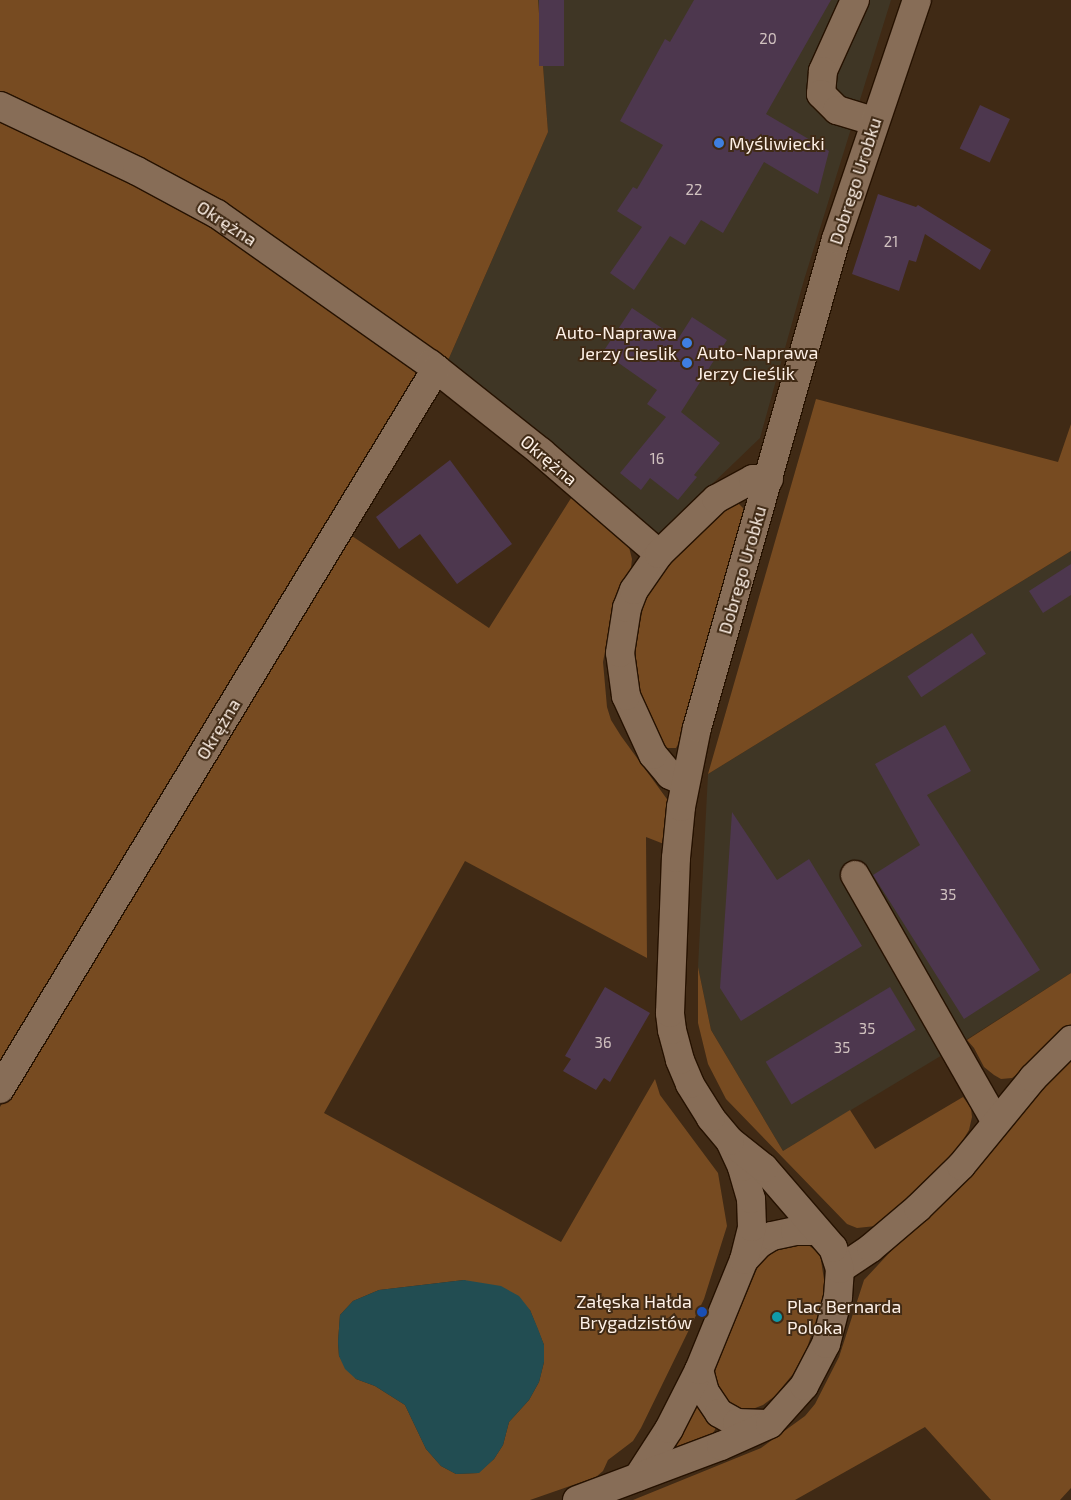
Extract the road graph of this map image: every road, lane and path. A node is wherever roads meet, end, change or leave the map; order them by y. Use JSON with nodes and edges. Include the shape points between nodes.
{"nodes":[{"id":1,"x":855,"y":0,"type":"edge"},
{"id":2,"x":916,"y":0,"type":"edge"},
{"id":3,"x":0,"y":106,"type":"edge"},
{"id":4,"x":874,"y":121,"type":"junction"},
{"id":5,"x":436,"y":369,"type":"junction"},
{"id":6,"x":768,"y":479,"type":"junction"},
{"id":7,"x":659,"y":554,"type":"junction"},
{"id":8,"x":685,"y":782,"type":"junction"},
{"id":9,"x":855,"y":876,"type":"dead end"},
{"id":10,"x":1071,"y":1040,"type":"edge"},
{"id":11,"x":0,"y":1089,"type":"edge"},
{"id":12,"x":996,"y":1122,"type":"junction"},
{"id":13,"x":730,"y":1141,"type":"junction"},
{"id":14,"x":817,"y":1231,"type":"junction"},
{"id":15,"x":744,"y":1260,"type":"junction"},
{"id":16,"x":840,"y":1269,"type":"junction"},
{"id":17,"x":699,"y":1370,"type":"junction"},
{"id":18,"x":770,"y":1424,"type":"junction"},
{"id":19,"x":638,"y":1477,"type":"junction"},
{"id":20,"x":577,"y":1500,"type":"edge"}],
"edges":[{"from":1,"to":4,"type":"street","via":[[823,72],[821,94],[837,110]]},
{"from":2,"to":4,"type":"street","name":"Dobrego Urobku"},
{"from":3,"to":5,"type":"street","name":"Okrężna","via":[[217,214]]},
{"from":4,"to":6,"type":"street","name":"Dobrego Urobku","via":[[836,239]]},
{"from":5,"to":7,"type":"street","name":"Okrężna","via":[[541,452]]},
{"from":5,"to":11,"type":"street","name":"Okrężna"},
{"from":6,"to":7,"type":"street","via":[[753,479],[716,499]]},
{"from":6,"to":8,"type":"street","name":"Dobrego Urobku","via":[[697,728]]},
{"from":7,"to":8,"type":"street","via":[[638,583],[627,608],[620,653],[622,679],[636,720],[653,755],[670,775]]},
{"from":8,"to":13,"type":"street","name":"Dobrego Urobku","via":[[675,876],[670,984],[672,1030],[690,1084]]},
{"from":9,"to":12,"type":"street"},
{"from":10,"to":12,"type":"street","via":[[1051,1058]]},
{"from":12,"to":16,"type":"street","via":[[961,1166],[918,1208],[871,1248]]},
{"from":13,"to":14,"type":"street","name":"Dobrego Urobku","via":[[764,1168]]},
{"from":13,"to":15,"type":"street","name":"Dobrego Urobku","via":[[751,1199],[752,1227]]},
{"from":14,"to":15,"type":"street","name":"Dobrego Urobku","via":[[772,1236]]},
{"from":14,"to":16,"type":"street","name":"Dobrego Urobku","via":[[833,1248]]},
{"from":15,"to":17,"type":"street","name":"Dobrego Urobku"},
{"from":16,"to":18,"type":"street","name":"Dobrego Urobku","via":[[838,1297],[826,1344],[804,1386]]},
{"from":17,"to":18,"type":"street","via":[[705,1392],[719,1413],[736,1423]]},
{"from":17,"to":19,"type":"street","name":"Dobrego Urobku","via":[[669,1429]]},
{"from":18,"to":19,"type":"street","name":"Dobrego Urobku"},
{"from":19,"to":20,"type":"street","name":"Dobrego Urobku"}]}
